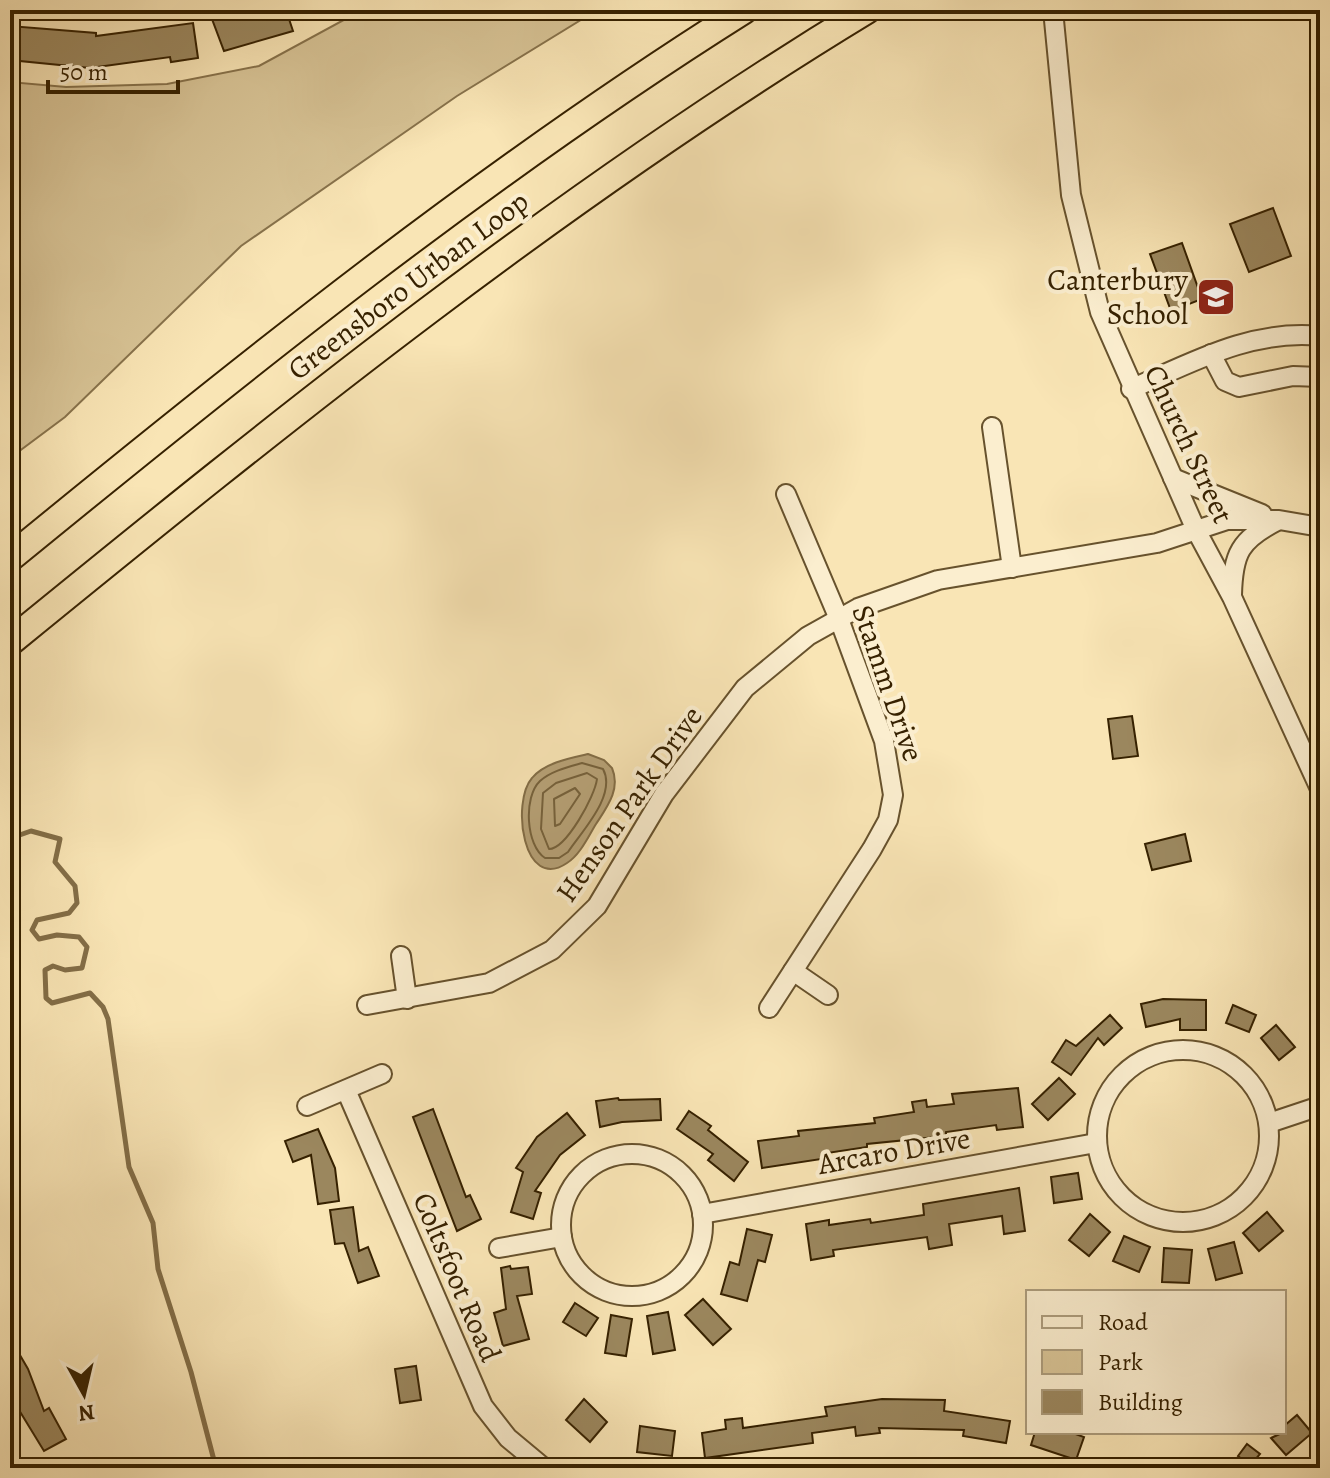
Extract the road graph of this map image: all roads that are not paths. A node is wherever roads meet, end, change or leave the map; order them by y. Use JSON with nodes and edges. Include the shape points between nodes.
{"nodes":[{"id":1,"x":744,"y":10,"type":"edge"},
{"id":2,"x":867,"y":10,"type":"edge"},
{"id":3,"x":1053,"y":10,"type":"edge"},
{"id":4,"x":1320,"y":336,"type":"edge"},
{"id":5,"x":1211,"y":354,"type":"junction"},
{"id":6,"x":1320,"y":377,"type":"edge"},
{"id":7,"x":1131,"y":389,"type":"junction"},
{"id":8,"x":992,"y":427,"type":"dead end"},
{"id":9,"x":1173,"y":478,"type":"junction"},
{"id":10,"x":786,"y":494,"type":"dead end"},
{"id":11,"x":1279,"y":520,"type":"junction"},
{"id":12,"x":1320,"y":527,"type":"edge"},
{"id":13,"x":1196,"y":530,"type":"junction"},
{"id":14,"x":10,"y":558,"type":"edge"},
{"id":15,"x":1012,"y":568,"type":"junction"},
{"id":16,"x":1232,"y":597,"type":"junction"},
{"id":17,"x":839,"y":619,"type":"junction"},
{"id":18,"x":10,"y":642,"type":"edge"},
{"id":19,"x":1320,"y":789,"type":"edge"},
{"id":20,"x":401,"y":956,"type":"dead end"},
{"id":21,"x":793,"y":971,"type":"junction"},
{"id":22,"x":828,"y":995,"type":"dead end"},
{"id":23,"x":407,"y":999,"type":"junction"},
{"id":24,"x":367,"y":1005,"type":"dead end"},
{"id":25,"x":776,"y":1008,"type":"dead end"},
{"id":26,"x":382,"y":1074,"type":"dead end"},
{"id":27,"x":346,"y":1090,"type":"junction"},
{"id":28,"x":307,"y":1106,"type":"dead end"},
{"id":29,"x":1320,"y":1106,"type":"edge"},
{"id":30,"x":1269,"y":1123,"type":"junction"},
{"id":31,"x":1096,"y":1143,"type":"junction"},
{"id":32,"x":702,"y":1214,"type":"junction"},
{"id":33,"x":562,"y":1237,"type":"junction"},
{"id":34,"x":499,"y":1248,"type":"dead end"},
{"id":35,"x":544,"y":1468,"type":"edge"}],
"edges":[{"from":1,"to":14,"type":"highway","name":"Greensboro Urban Loop","via":[[403,245]]},
{"from":2,"to":18,"type":"highway","name":"Greensboro Urban Loop","via":[[635,159],[442,297]]},
{"from":3,"to":7,"type":"street","name":"Church Street","via":[[1063,136],[1079,234],[1100,312]]},
{"from":4,"to":5,"type":"street","via":[[1261,336]]},
{"from":5,"to":6,"type":"street","via":[[1225,381],[1239,387],[1293,376]]},
{"from":5,"to":7,"type":"street"},
{"from":7,"to":9,"type":"street","name":"Church Street"},
{"from":8,"to":15,"type":"street"},
{"from":9,"to":11,"type":"street"},
{"from":9,"to":13,"type":"street","name":"Church Street"},
{"from":10,"to":17,"type":"street","name":"Stamm Drive"},
{"from":11,"to":12,"type":"street"},
{"from":11,"to":13,"type":"street","name":"Henson Park Drive","via":[[1227,520]]},
{"from":11,"to":16,"type":"street","via":[[1243,543]]},
{"from":13,"to":15,"type":"street","name":"Henson Park Drive","via":[[1157,543]]},
{"from":13,"to":16,"type":"street","name":"Church Street"},
{"from":15,"to":17,"type":"street","name":"Henson Park Drive","via":[[910,588]]},
{"from":16,"to":19,"type":"street","name":"Church Street"},
{"from":17,"to":21,"type":"street","name":"Stamm Drive","via":[[884,741],[893,795],[888,820],[872,849]]},
{"from":17,"to":23,"type":"street","name":"Henson Park Drive","via":[[778,657],[745,688],[664,794],[597,906],[552,950],[489,983]]},
{"from":20,"to":23,"type":"street"},
{"from":21,"to":22,"type":"street"},
{"from":21,"to":25,"type":"street","name":"Stamm Drive"},
{"from":23,"to":24,"type":"street","name":"Henson Park Drive"},
{"from":26,"to":27,"type":"street"},
{"from":27,"to":28,"type":"street"},
{"from":27,"to":35,"type":"street","name":"Coltsfoot Road","via":[[483,1406],[508,1438]]},
{"from":29,"to":30,"type":"street"},
{"from":30,"to":31,"type":"street","via":[[1260,1095],[1242,1072],[1216,1056],[1188,1050],[1158,1053],[1132,1066],[1111,1087],[1099,1114]]},
{"from":30,"to":31,"type":"street","via":[[1269,1151],[1260,1177],[1243,1199],[1220,1215],[1193,1223],[1165,1221],[1139,1211],[1117,1194]]},
{"from":31,"to":32,"type":"street","name":"Arcaro Drive"},
{"from":32,"to":33,"type":"street","via":[[701,1241],[690,1267],[669,1286],[644,1295],[616,1294],[590,1283],[571,1263]]},
{"from":32,"to":33,"type":"street","via":[[692,1188],[673,1168],[648,1156],[620,1155],[594,1165],[574,1184],[563,1209]]},
{"from":33,"to":34,"type":"street"}]}
